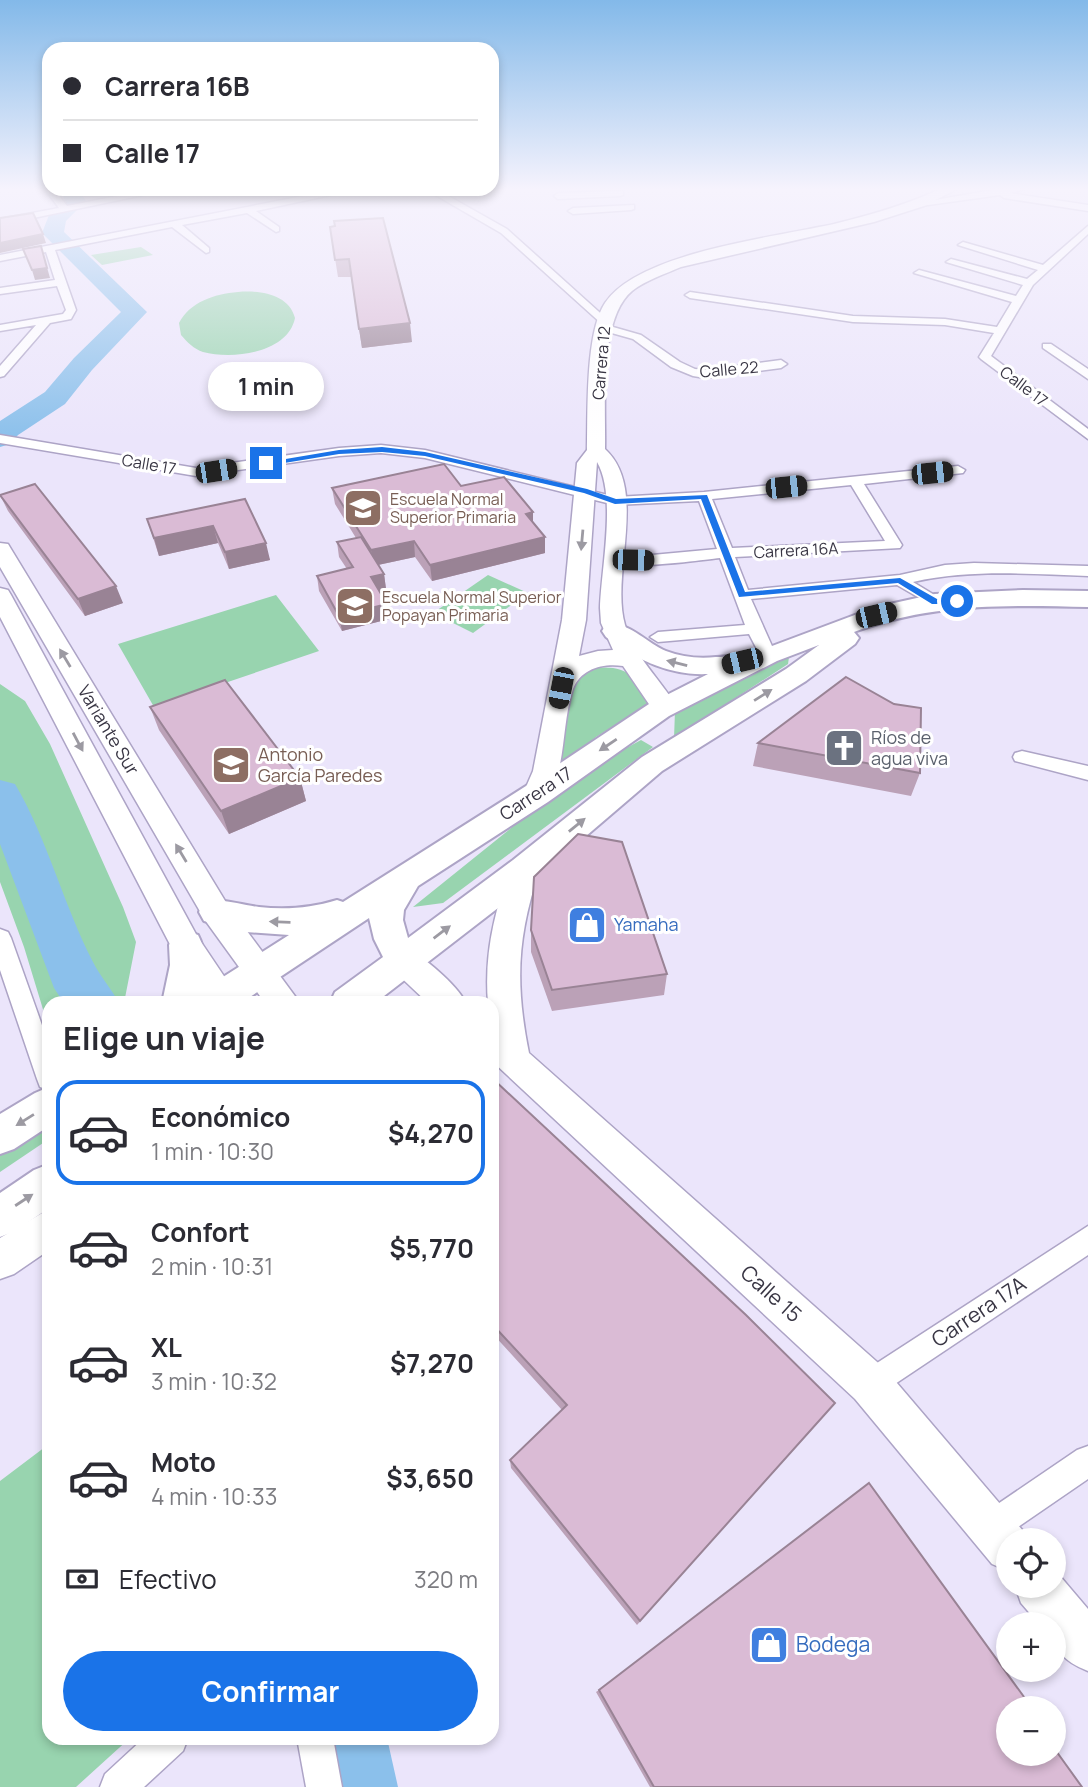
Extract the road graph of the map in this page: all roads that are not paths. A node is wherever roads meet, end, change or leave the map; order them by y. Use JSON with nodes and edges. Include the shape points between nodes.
{"nodes":[{"id":1,"x":60,"y":272,"type":"edge"},
{"id":2,"x":548,"y":272,"type":"edge"},
{"id":3,"x":658,"y":272,"type":"edge"},
{"id":4,"x":990,"y":272,"type":"edge"},
{"id":5,"x":1042,"y":272,"type":"edge"},
{"id":6,"x":919,"y":273,"type":"dead end"},
{"id":7,"x":63,"y":282,"type":"junction"},
{"id":8,"x":1029,"y":283,"type":"junction"},
{"id":9,"x":0,"y":291,"type":"edge"},
{"id":10,"x":690,"y":295,"type":"dead end"},
{"id":11,"x":1017,"y":300,"type":"junction"},
{"id":12,"x":45,"y":322,"type":"junction"},
{"id":13,"x":604,"y":325,"type":"junction"},
{"id":14,"x":0,"y":328,"type":"edge"},
{"id":15,"x":1002,"y":331,"type":"junction"},
{"id":16,"x":1046,"y":346,"type":"dead end"},
{"id":17,"x":16,"y":354,"type":"junction"},
{"id":18,"x":0,"y":357,"type":"edge"},
{"id":19,"x":781,"y":364,"type":"dead end"},
{"id":20,"x":0,"y":373,"type":"edge"},
{"id":21,"x":1088,"y":375,"type":"edge"},
{"id":22,"x":1086,"y":432,"type":"edge"},
{"id":23,"x":0,"y":439,"type":"edge"},
{"id":24,"x":596,"y":450,"type":"junction"},
{"id":25,"x":957,"y":470,"type":"dead end"},
{"id":26,"x":848,"y":481,"type":"junction"},
{"id":27,"x":587,"y":492,"type":"junction"},
{"id":28,"x":704,"y":496,"type":"junction"},
{"id":29,"x":615,"y":501,"type":"junction"},
{"id":30,"x":0,"y":549,"type":"edge"},
{"id":31,"x":725,"y":553,"type":"junction"},
{"id":32,"x":614,"y":560,"type":"junction"},
{"id":33,"x":1088,"y":571,"type":"edge"},
{"id":34,"x":900,"y":580,"type":"junction"},
{"id":35,"x":0,"y":595,"type":"edge"},
{"id":36,"x":742,"y":595,"type":"junction"},
{"id":37,"x":1088,"y":599,"type":"edge"},
{"id":38,"x":935,"y":602,"type":"junction"},
{"id":39,"x":876,"y":615,"type":"junction"},
{"id":40,"x":754,"y":629,"type":"junction"},
{"id":41,"x":615,"y":631,"type":"junction"},
{"id":42,"x":658,"y":637,"type":"dead end"},
{"id":43,"x":768,"y":655,"type":"junction"},
{"id":44,"x":629,"y":660,"type":"junction"},
{"id":45,"x":561,"y":688,"type":"junction"},
{"id":46,"x":664,"y":707,"type":"junction"},
{"id":47,"x":1022,"y":757,"type":"dead end"},
{"id":48,"x":652,"y":764,"type":"junction"},
{"id":49,"x":1088,"y":773,"type":"edge"},
{"id":50,"x":537,"y":794,"type":"junction"},
{"id":51,"x":525,"y":869,"type":"junction"},
{"id":52,"x":410,"y":875,"type":"junction"},
{"id":53,"x":369,"y":901,"type":"junction"},
{"id":54,"x":216,"y":912,"type":"junction"},
{"id":55,"x":1,"y":944,"type":"edge"},
{"id":56,"x":186,"y":945,"type":"junction"},
{"id":57,"x":404,"y":961,"type":"junction"},
{"id":58,"x":260,"y":971,"type":"junction"},
{"id":59,"x":181,"y":996,"type":"edge"},
{"id":60,"x":217,"y":996,"type":"edge"},
{"id":61,"x":225,"y":996,"type":"edge"},
{"id":62,"x":279,"y":996,"type":"edge"},
{"id":63,"x":357,"y":996,"type":"edge"},
{"id":64,"x":442,"y":996,"type":"edge"},
{"id":65,"x":503,"y":1050,"type":"edge"},
{"id":66,"x":42,"y":1059,"type":"edge"},
{"id":67,"x":42,"y":1109,"type":"edge"},
{"id":68,"x":0,"y":1136,"type":"edge"},
{"id":69,"x":42,"y":1189,"type":"edge"},
{"id":70,"x":0,"y":1217,"type":"edge"},
{"id":71,"x":42,"y":1233,"type":"edge"},
{"id":72,"x":1088,"y":1239,"type":"edge"},
{"id":73,"x":0,"y":1260,"type":"edge"},
{"id":74,"x":870,"y":1384,"type":"junction"},
{"id":75,"x":1088,"y":1461,"type":"edge"},
{"id":76,"x":1010,"y":1528,"type":"edge"},
{"id":77,"x":996,"y":1532,"type":"edge"},
{"id":78,"x":1048,"y":1598,"type":"edge"},
{"id":79,"x":1088,"y":1647,"type":"edge"},
{"id":80,"x":163,"y":1745,"type":"edge"},
{"id":81,"x":316,"y":1745,"type":"edge"},
{"id":82,"x":118,"y":1787,"type":"edge"},
{"id":83,"x":324,"y":1787,"type":"edge"}],
"edges":[{"from":1,"to":7,"type":"street"},
{"from":2,"to":13,"type":"street","name":"Calle 22"},
{"from":3,"to":13,"type":"street","name":"Carrera 12","via":[[631,285],[613,302]]},
{"from":4,"to":8,"type":"street"},
{"from":5,"to":8,"type":"street"},
{"from":6,"to":11,"type":"street"},
{"from":7,"to":9,"type":"street"},
{"from":7,"to":12,"type":"street","via":[[71,310],[67,317]]},
{"from":8,"to":11,"type":"street"},
{"from":10,"to":15,"type":"street","via":[[853,319],[945,322]]},
{"from":11,"to":15,"type":"street"},
{"from":12,"to":14,"type":"street"},
{"from":12,"to":17,"type":"street"},
{"from":13,"to":19,"type":"street","name":"Calle 22","via":[[639,338],[663,358],[694,373]]},
{"from":13,"to":24,"type":"street","name":"Carrera 12"},
{"from":15,"to":22,"type":"street","name":"Calle 17","via":[[985,357]]},
{"from":16,"to":21,"type":"street"},
{"from":17,"to":18,"type":"street"},
{"from":17,"to":20,"type":"street"},
{"from":23,"to":27,"type":"street","name":"Calle 17","via":[[196,472],[382,449],[425,454]]},
{"from":24,"to":27,"type":"street","name":"Carrera 12","via":[[587,463]]},
{"from":24,"to":29,"type":"street","via":[[609,463]]},
{"from":25,"to":26,"type":"street"},
{"from":26,"to":28,"type":"street"},
{"from":26,"to":31,"type":"street","name":"Carrera 16A","via":[[895,545]]},
{"from":27,"to":29,"type":"street","name":"Calle 17"},
{"from":27,"to":45,"type":"street","name":"Carrera 12","one_way":true,"via":[[574,620]]},
{"from":28,"to":29,"type":"street"},
{"from":28,"to":31,"type":"street"},
{"from":29,"to":32,"type":"street"},
{"from":54,"to":30,"type":"street","name":"Variante Sur","one_way":true},
{"from":31,"to":32,"type":"street","name":"Carrera 16A"},
{"from":31,"to":36,"type":"street"},
{"from":32,"to":41,"type":"street","via":[[611,610]]},
{"from":33,"to":34,"type":"street","via":[[974,568]]},
{"from":34,"to":36,"type":"street"},
{"from":34,"to":38,"type":"street"},
{"from":35,"to":56,"type":"street","name":"Variante Sur","one_way":true},
{"from":36,"to":40,"type":"street"},
{"from":37,"to":38,"type":"main road","name":"Carrera 17"},
{"from":38,"to":39,"type":"main road","name":"Carrera 17"},
{"from":39,"to":43,"type":"main road","name":"Carrera 17"},
{"from":48,"to":39,"type":"main road","name":"Carrera 17","one_way":true,"via":[[796,675]]},
{"from":40,"to":42,"type":"street"},
{"from":40,"to":43,"type":"street"},
{"from":43,"to":41,"type":"main road","one_way":true,"via":[[699,668],[656,657]]},
{"from":41,"to":44,"type":"street"},
{"from":43,"to":46,"type":"main road","name":"Carrera 17"},
{"from":44,"to":45,"type":"street","via":[[610,656],[576,667]]},
{"from":44,"to":46,"type":"street","via":[[653,685]]},
{"from":45,"to":50,"type":"street","name":"Carrera 12"},
{"from":46,"to":48,"type":"main road","via":[[662,740]]},
{"from":46,"to":50,"type":"main road","name":"Carrera 17","one_way":true},
{"from":47,"to":49,"type":"street"},
{"from":51,"to":48,"type":"main road","name":"Carrera 17","one_way":true},
{"from":50,"to":52,"type":"main road","name":"Carrera 17"},
{"from":57,"to":51,"type":"main road","name":"Carrera 17","one_way":true},
{"from":51,"to":65,"type":"street","name":"Calle 15","via":[[509,911],[501,957]]},
{"from":52,"to":53,"type":"main road","name":"Carrera 17"},
{"from":52,"to":57,"type":"main road","via":[[393,894],[386,917],[389,940]]},
{"from":53,"to":54,"type":"main road","one_way":true,"via":[[332,915],[291,922],[252,921]]},
{"from":53,"to":58,"type":"main road","name":"Carrera 17"},
{"from":54,"to":58,"type":"street","name":"Variante Sur"},
{"from":55,"to":66,"type":"street"},
{"from":56,"to":59,"type":"main road","via":[[188,965]]},
{"from":56,"to":60,"type":"street","name":"Variante Sur"},
{"from":57,"to":63,"type":"main road","name":"Carrera 17"},
{"from":57,"to":64,"type":"street"},
{"from":58,"to":61,"type":"main road","name":"Carrera 17"},
{"from":58,"to":62,"type":"street","name":"Variante Sur"},
{"from":65,"to":74,"type":"street","name":"Calle 15"},
{"from":67,"to":68,"type":"main road","one_way":true},
{"from":70,"to":69,"type":"main road","one_way":true},
{"from":71,"to":73,"type":"street"},
{"from":72,"to":74,"type":"street","name":"Carrera 17A"},
{"from":74,"to":77,"type":"street","name":"Calle 15"},
{"from":75,"to":76,"type":"street"},
{"from":78,"to":79,"type":"street"},
{"from":80,"to":82,"type":"street"},
{"from":81,"to":83,"type":"street"}]}
